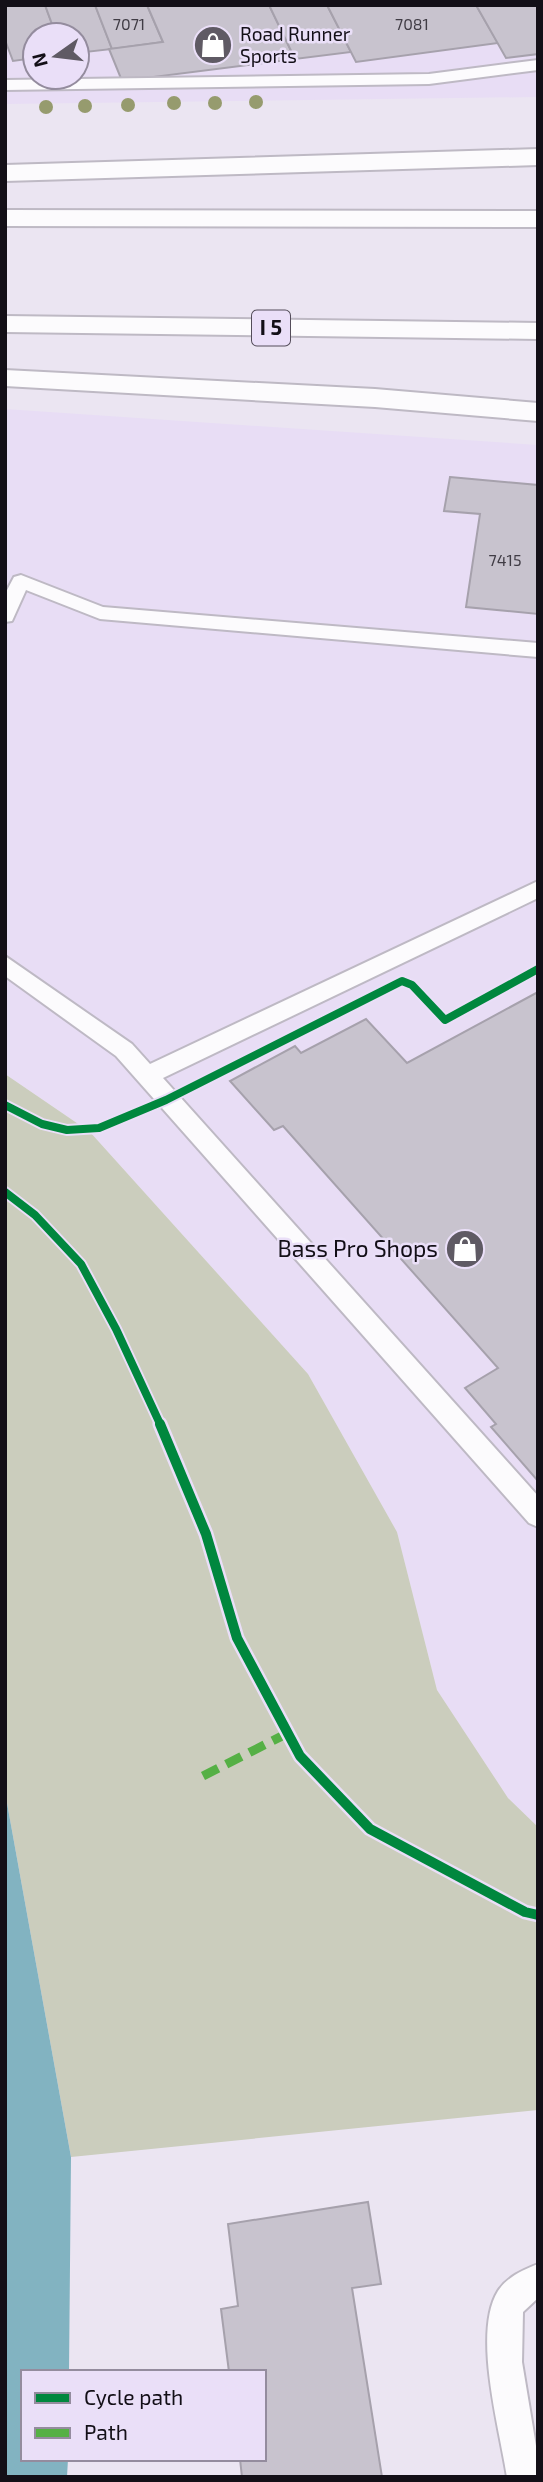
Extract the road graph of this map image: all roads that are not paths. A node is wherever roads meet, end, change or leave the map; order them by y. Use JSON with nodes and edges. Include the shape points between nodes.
{"nodes":[{"id":1,"x":538,"y":65,"type":"edge"},
{"id":2,"x":5,"y":85,"type":"edge"},
{"id":3,"x":538,"y":157,"type":"edge"},
{"id":4,"x":5,"y":173,"type":"edge"},
{"id":5,"x":5,"y":218,"type":"edge"},
{"id":6,"x":538,"y":219,"type":"edge"},
{"id":7,"x":5,"y":324,"type":"edge"},
{"id":8,"x":538,"y":331,"type":"edge"},
{"id":9,"x":5,"y":378,"type":"edge"},
{"id":10,"x":538,"y":412,"type":"edge"},
{"id":11,"x":5,"y":616,"type":"edge"},
{"id":12,"x":538,"y":650,"type":"edge"},
{"id":13,"x":538,"y":889,"type":"edge"},
{"id":14,"x":5,"y":964,"type":"edge"},
{"id":15,"x":147,"y":1076,"type":"junction"},
{"id":16,"x":538,"y":1515,"type":"edge"},
{"id":17,"x":538,"y":2280,"type":"edge"},
{"id":18,"x":524,"y":2477,"type":"edge"}],
"edges":[{"from":1,"to":2,"type":"lane","via":[[429,79]]},
{"from":3,"to":4,"type":"highway"},
{"from":5,"to":6,"type":"highway"},
{"from":7,"to":8,"type":"highway","number":"I 5"},
{"from":9,"to":10,"type":"highway","via":[[375,398]]},
{"from":11,"to":12,"type":"lane","via":[[21,581],[100,613]]},
{"from":13,"to":15,"type":"lane"},
{"from":14,"to":15,"type":"lane","via":[[124,1051]]},
{"from":15,"to":16,"type":"lane"},
{"from":17,"to":18,"type":"lane","via":[[509,2305],[503,2341]]}]}
